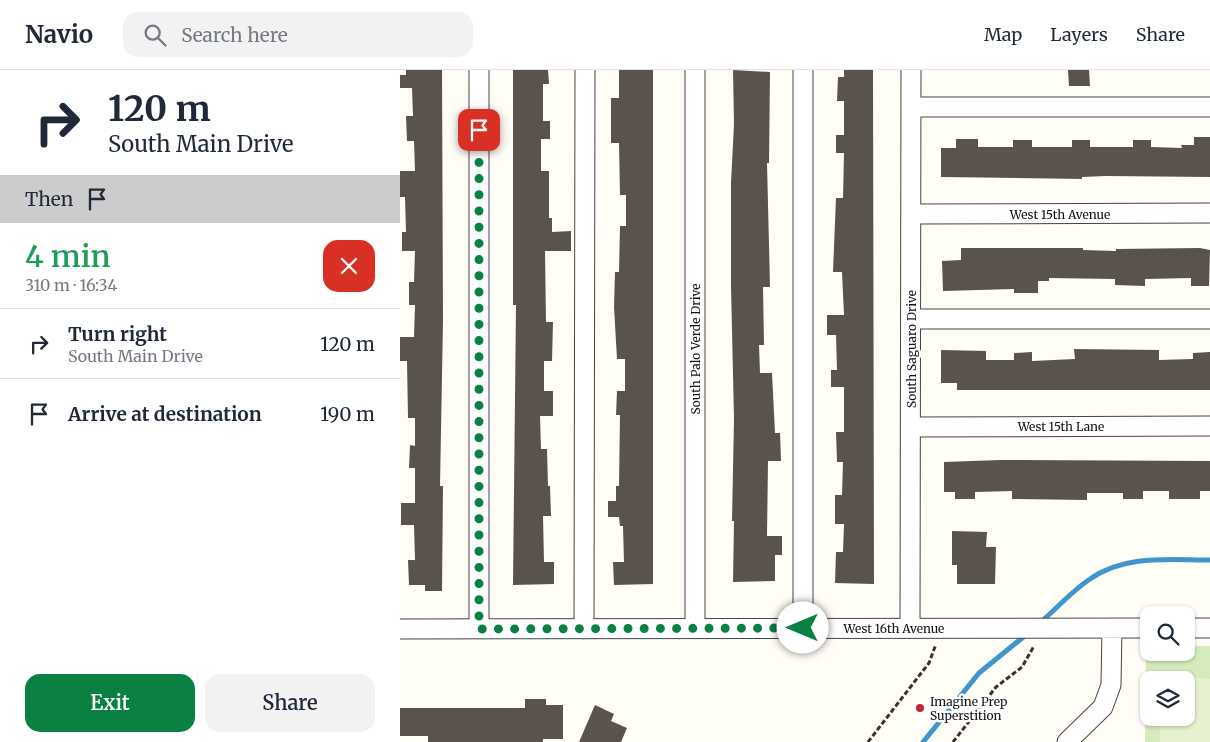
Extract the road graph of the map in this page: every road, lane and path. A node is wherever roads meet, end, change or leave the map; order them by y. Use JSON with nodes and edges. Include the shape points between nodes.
{"nodes":[{"id":1,"x":479,"y":70,"type":"edge"},
{"id":2,"x":585,"y":70,"type":"edge"},
{"id":3,"x":695,"y":70,"type":"edge"},
{"id":4,"x":803,"y":70,"type":"edge"},
{"id":5,"x":911,"y":70,"type":"edge"},
{"id":6,"x":1210,"y":106,"type":"edge"},
{"id":7,"x":911,"y":107,"type":"junction"},
{"id":8,"x":1210,"y":213,"type":"edge"},
{"id":9,"x":911,"y":214,"type":"junction"},
{"id":10,"x":911,"y":319,"type":"junction"},
{"id":11,"x":1210,"y":319,"type":"edge"},
{"id":12,"x":1210,"y":426,"type":"edge"},
{"id":13,"x":911,"y":427,"type":"junction"},
{"id":14,"x":695,"y":628,"type":"junction"},
{"id":15,"x":803,"y":628,"type":"junction"},
{"id":16,"x":910,"y":628,"type":"junction"},
{"id":17,"x":943,"y":628,"type":"junction"},
{"id":18,"x":1044,"y":628,"type":"junction"},
{"id":19,"x":1112,"y":628,"type":"junction"},
{"id":20,"x":1140,"y":628,"type":"edge"},
{"id":21,"x":1195,"y":628,"type":"edge"},
{"id":22,"x":1210,"y":628,"type":"edge"},
{"id":23,"x":400,"y":629,"type":"edge"},
{"id":24,"x":479,"y":629,"type":"junction"},
{"id":25,"x":584,"y":629,"type":"junction"},
{"id":26,"x":868,"y":742,"type":"edge"},
{"id":27,"x":953,"y":742,"type":"edge"},
{"id":28,"x":1068,"y":742,"type":"edge"}],
"edges":[{"from":1,"to":24,"type":"street"},
{"from":2,"to":25,"type":"street"},
{"from":3,"to":14,"type":"street","name":"South Palo Verde Drive"},
{"from":4,"to":15,"type":"street"},
{"from":5,"to":7,"type":"street","name":"South Saguaro Drive"},
{"from":6,"to":7,"type":"street"},
{"from":7,"to":9,"type":"street","name":"South Saguaro Drive"},
{"from":8,"to":9,"type":"street","name":"West 15th Avenue"},
{"from":9,"to":10,"type":"street","name":"South Saguaro Drive"},
{"from":10,"to":11,"type":"street"},
{"from":10,"to":13,"type":"street","name":"South Saguaro Drive"},
{"from":12,"to":13,"type":"street","name":"West 15th Lane"},
{"from":13,"to":16,"type":"street","name":"South Saguaro Drive"},
{"from":14,"to":15,"type":"street","name":"West 16th Avenue"},
{"from":14,"to":25,"type":"street","name":"West 16th Avenue"},
{"from":15,"to":16,"type":"street","name":"West 16th Avenue"},
{"from":16,"to":17,"type":"street","name":"West 16th Avenue"},
{"from":17,"to":18,"type":"street","name":"West 16th Avenue"},
{"from":17,"to":26,"type":"path","via":[[928,663]]},
{"from":18,"to":19,"type":"street","name":"West 16th Avenue"},
{"from":18,"to":27,"type":"path","via":[[1022,666],[996,687]]},
{"from":19,"to":20,"type":"street","name":"West 16th Avenue"},
{"from":19,"to":28,"type":"street","via":[[1111,685],[1103,707]]},
{"from":21,"to":22,"type":"street"},
{"from":23,"to":24,"type":"street","name":"West 16th Avenue"},
{"from":24,"to":25,"type":"street","name":"West 16th Avenue"}]}
